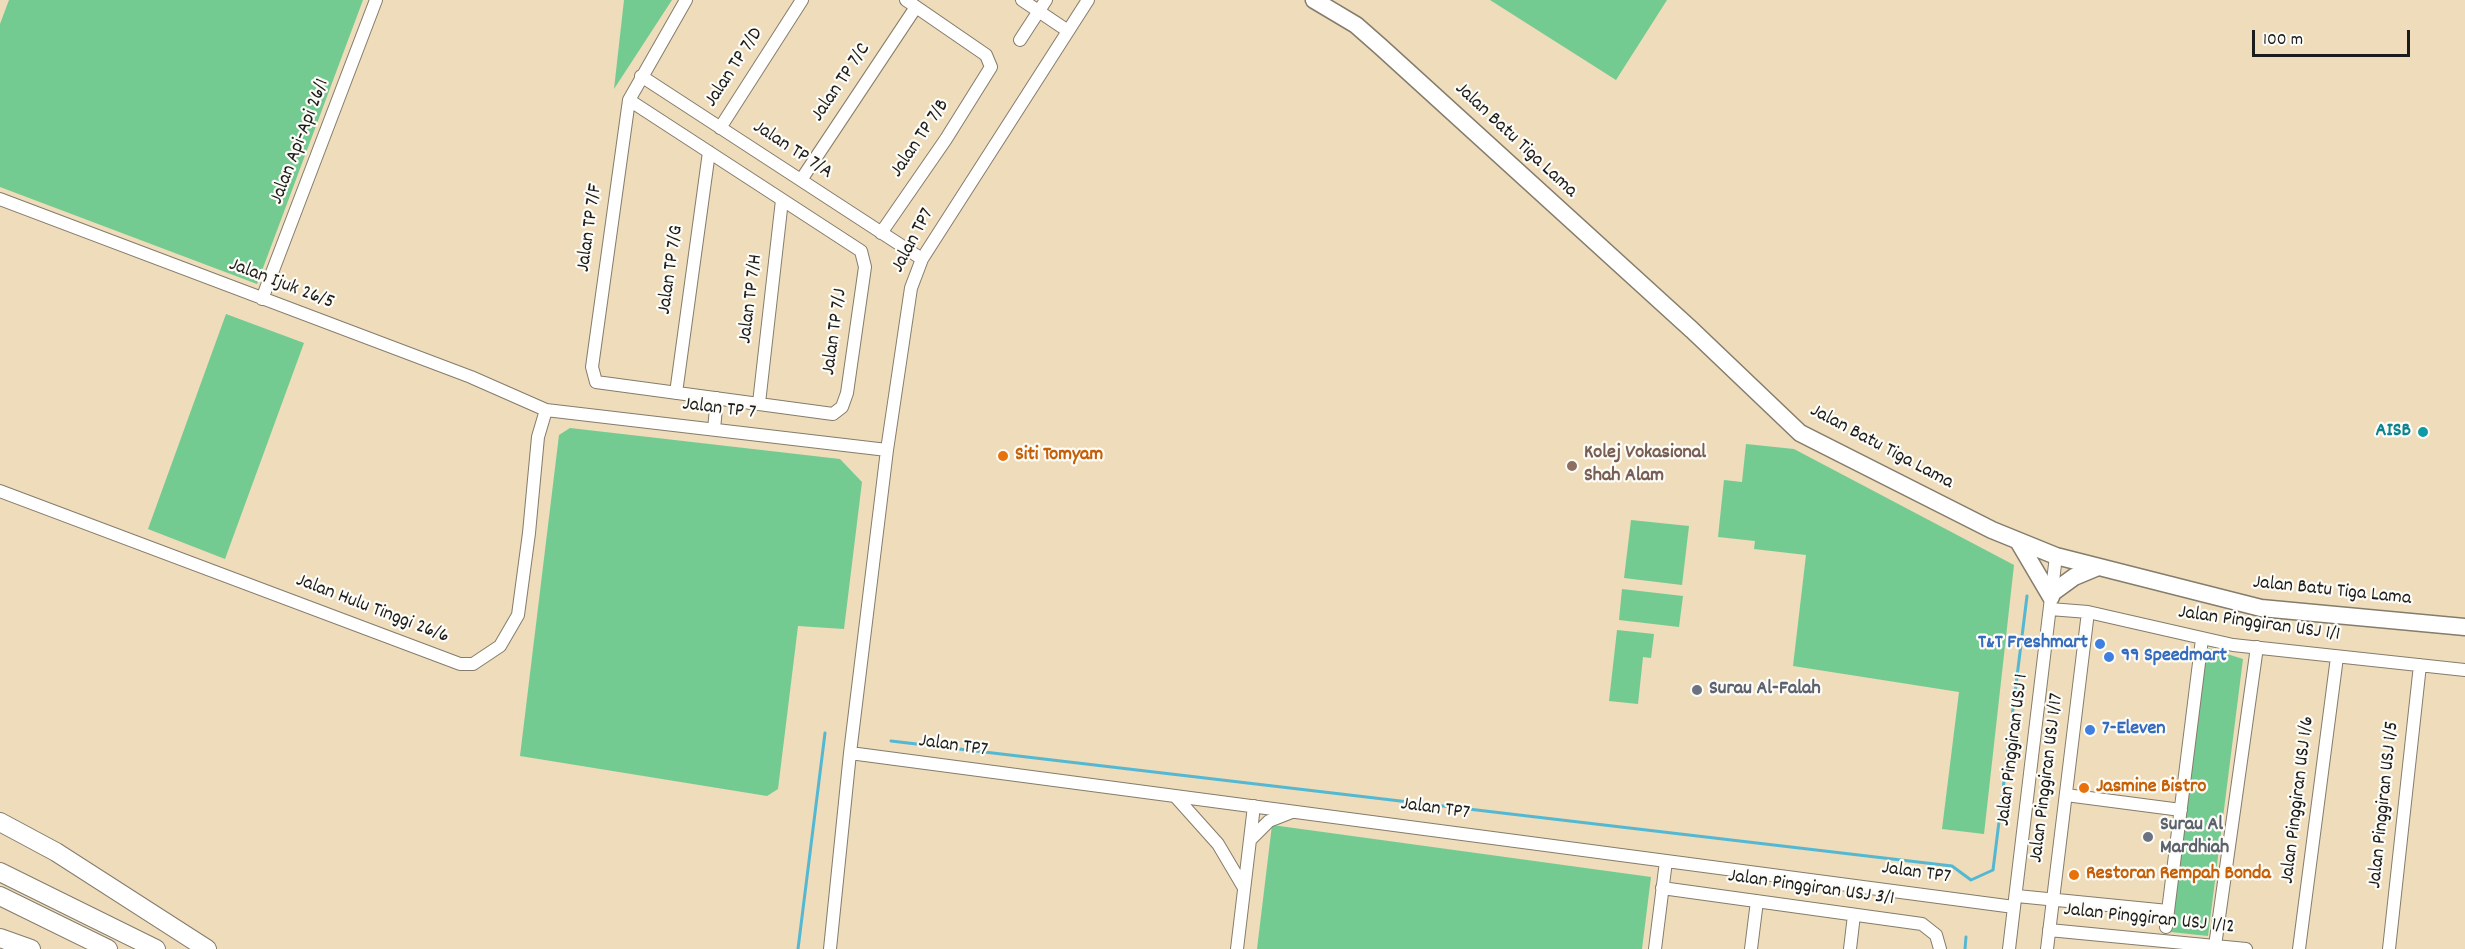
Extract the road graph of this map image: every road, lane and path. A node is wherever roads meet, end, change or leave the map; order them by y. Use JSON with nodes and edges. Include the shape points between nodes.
{"nodes":[{"id":1,"x":376,"y":0,"type":"edge"},
{"id":2,"x":686,"y":0,"type":"edge"},
{"id":3,"x":802,"y":0,"type":"edge"},
{"id":4,"x":1022,"y":0,"type":"edge"},
{"id":5,"x":1046,"y":0,"type":"edge"},
{"id":6,"x":1088,"y":0,"type":"edge"},
{"id":7,"x":1314,"y":0,"type":"edge"},
{"id":8,"x":911,"y":4,"type":"edge"},
{"id":9,"x":1039,"y":11,"type":"junction"},
{"id":10,"x":1068,"y":31,"type":"junction"},
{"id":11,"x":1020,"y":40,"type":"dead end"},
{"id":12,"x":641,"y":76,"type":"junction"},
{"id":13,"x":629,"y":100,"type":"junction"},
{"id":14,"x":720,"y":128,"type":"junction"},
{"id":15,"x":709,"y":152,"type":"junction"},
{"id":16,"x":801,"y":180,"type":"junction"},
{"id":17,"x":0,"y":200,"type":"edge"},
{"id":18,"x":782,"y":200,"type":"junction"},
{"id":19,"x":881,"y":232,"type":"junction"},
{"id":20,"x":922,"y":259,"type":"junction"},
{"id":21,"x":262,"y":298,"type":"junction"},
{"id":22,"x":676,"y":393,"type":"junction"},
{"id":23,"x":717,"y":398,"type":"junction"},
{"id":24,"x":759,"y":403,"type":"junction"},
{"id":25,"x":546,"y":410,"type":"junction"},
{"id":26,"x":714,"y":429,"type":"junction"},
{"id":27,"x":887,"y":450,"type":"junction"},
{"id":28,"x":0,"y":491,"type":"edge"},
{"id":29,"x":2018,"y":541,"type":"junction"},
{"id":30,"x":2056,"y":556,"type":"junction"},
{"id":31,"x":2098,"y":567,"type":"junction"},
{"id":32,"x":2051,"y":600,"type":"junction"},
{"id":33,"x":2088,"y":612,"type":"junction"},
{"id":34,"x":2465,"y":627,"type":"edge"},
{"id":35,"x":2202,"y":639,"type":"junction"},
{"id":36,"x":2257,"y":647,"type":"junction"},
{"id":37,"x":2337,"y":657,"type":"junction"},
{"id":38,"x":2420,"y":665,"type":"junction"},
{"id":39,"x":2465,"y":670,"type":"edge"},
{"id":40,"x":850,"y":753,"type":"junction"},
{"id":41,"x":2066,"y":795,"type":"junction"},
{"id":42,"x":1175,"y":796,"type":"junction"},
{"id":43,"x":1254,"y":806,"type":"junction"},
{"id":44,"x":2181,"y":810,"type":"junction"},
{"id":45,"x":1293,"y":812,"type":"junction"},
{"id":46,"x":0,"y":822,"type":"edge"},
{"id":47,"x":1250,"y":840,"type":"junction"},
{"id":48,"x":1665,"y":861,"type":"junction"},
{"id":49,"x":0,"y":872,"type":"edge"},
{"id":50,"x":1244,"y":888,"type":"junction"},
{"id":51,"x":1662,"y":888,"type":"junction"},
{"id":52,"x":0,"y":896,"type":"edge"},
{"id":53,"x":2053,"y":900,"type":"junction"},
{"id":54,"x":1757,"y":901,"type":"junction"},
{"id":55,"x":2015,"y":901,"type":"junction"},
{"id":56,"x":2168,"y":911,"type":"junction"},
{"id":57,"x":1854,"y":915,"type":"junction"},
{"id":58,"x":2166,"y":927,"type":"dead end"},
{"id":59,"x":2049,"y":930,"type":"junction"},
{"id":60,"x":0,"y":938,"type":"edge"},
{"id":61,"x":2215,"y":946,"type":"junction"},
{"id":62,"x":31,"y":949,"type":"edge"},
{"id":63,"x":108,"y":949,"type":"edge"},
{"id":64,"x":156,"y":949,"type":"edge"},
{"id":65,"x":207,"y":949,"type":"edge"},
{"id":66,"x":830,"y":949,"type":"edge"},
{"id":67,"x":1237,"y":949,"type":"edge"},
{"id":68,"x":1655,"y":949,"type":"edge"},
{"id":69,"x":1751,"y":949,"type":"edge"},
{"id":70,"x":1850,"y":949,"type":"edge"},
{"id":71,"x":1940,"y":949,"type":"edge"},
{"id":72,"x":2009,"y":949,"type":"edge"},
{"id":73,"x":2047,"y":949,"type":"edge"},
{"id":74,"x":2246,"y":949,"type":"edge"},
{"id":75,"x":2299,"y":949,"type":"edge"},
{"id":76,"x":2389,"y":949,"type":"edge"}],
"edges":[{"from":1,"to":21,"type":"street","name":"Jalan Api-Api 26/1"},
{"from":2,"to":12,"type":"street","name":"Jalan TP 7/F"},
{"from":3,"to":14,"type":"street","name":"Jalan TP 7/D"},
{"from":4,"to":9,"type":"street"},
{"from":5,"to":9,"type":"street"},
{"from":6,"to":10,"type":"street","name":"Jalan TP7"},
{"from":7,"to":29,"type":"main road","name":"Jalan Batu Tiga Lama","via":[[1356,25],[1381,47],[1800,433]]},
{"from":8,"to":16,"type":"street","name":"Jalan TP 7/C"},
{"from":8,"to":19,"type":"street","name":"Jalan TP 7/B","via":[[986,56],[991,67]]},
{"from":9,"to":10,"type":"street"},
{"from":9,"to":11,"type":"street"},
{"from":10,"to":20,"type":"street","name":"Jalan TP7"},
{"from":12,"to":13,"type":"street","name":"Jalan TP 7/F"},
{"from":12,"to":14,"type":"street","name":"Jalan TP 7/A"},
{"from":13,"to":15,"type":"street"},
{"from":13,"to":22,"type":"street","name":"Jalan TP 7/F","via":[[592,367],[600,385]]},
{"from":14,"to":16,"type":"street","name":"Jalan TP 7/A"},
{"from":15,"to":18,"type":"street"},
{"from":15,"to":22,"type":"street","name":"Jalan TP 7/G"},
{"from":16,"to":19,"type":"street","name":"Jalan TP 7/A"},
{"from":17,"to":21,"type":"street","name":"Jalan Ijuk 26/5"},
{"from":18,"to":24,"type":"street","name":"Jalan TP 7/H"},
{"from":18,"to":24,"type":"street","name":"Jalan TP 7/J","via":[[861,251],[865,267],[842,407],[833,414]]},
{"from":19,"to":20,"type":"street","name":"Jalan TP 7/A"},
{"from":20,"to":27,"type":"street","name":"Jalan TP7","via":[[911,288]]},
{"from":21,"to":25,"type":"street","name":"Jalan Ijuk 26/5","via":[[471,377]]},
{"from":22,"to":23,"type":"street"},
{"from":23,"to":24,"type":"street"},
{"from":23,"to":26,"type":"street"},
{"from":25,"to":26,"type":"street","name":"Jalan TP 7"},
{"from":25,"to":28,"type":"street","name":"Jalan Hulu Tinggi 26/6","via":[[538,436],[518,615],[500,646],[473,664],[460,664]]},
{"from":26,"to":27,"type":"street","name":"Jalan TP 7"},
{"from":27,"to":40,"type":"street","name":"Jalan TP7"},
{"from":29,"to":30,"type":"main road","name":"Jalan Batu Tiga Lama"},
{"from":29,"to":32,"type":"main road"},
{"from":30,"to":31,"type":"main road","name":"Jalan Batu Tiga Lama"},
{"from":30,"to":32,"type":"street","name":"Jalan Pinggiran USJ 1"},
{"from":31,"to":32,"type":"main road","via":[[2074,578]]},
{"from":31,"to":34,"type":"main road","name":"Jalan Batu Tiga Lama","via":[[2261,608]]},
{"from":32,"to":33,"type":"street","name":"Jalan Pinggiran USJ 1/1"},
{"from":32,"to":55,"type":"street","name":"Jalan Pinggiran USJ 1"},
{"from":33,"to":35,"type":"street","name":"Jalan Pinggiran USJ 1/1"},
{"from":33,"to":41,"type":"street","name":"Jalan Pinggiran USJ 1/17"},
{"from":35,"to":36,"type":"street","name":"Jalan Pinggiran USJ 1/1"},
{"from":35,"to":44,"type":"street"},
{"from":36,"to":37,"type":"street","name":"Jalan Pinggiran USJ 1/1"},
{"from":36,"to":61,"type":"street"},
{"from":37,"to":38,"type":"street","name":"Jalan Pinggiran USJ 1/1"},
{"from":37,"to":75,"type":"street","name":"Jalan Pinggiran USJ 1/6"},
{"from":38,"to":39,"type":"street","name":"Jalan Pinggiran USJ 1/1"},
{"from":38,"to":76,"type":"street","name":"Jalan Pinggiran USJ 1/5"},
{"from":40,"to":42,"type":"street","name":"Jalan TP7"},
{"from":40,"to":66,"type":"street","name":"Jalan TP7"},
{"from":41,"to":44,"type":"street"},
{"from":41,"to":53,"type":"street","name":"Jalan Pinggiran USJ 1/17"},
{"from":42,"to":43,"type":"street","name":"Jalan TP7"},
{"from":42,"to":50,"type":"street","via":[[1218,844]]},
{"from":43,"to":45,"type":"street","name":"Jalan TP7"},
{"from":43,"to":47,"type":"street"},
{"from":44,"to":56,"type":"street"},
{"from":45,"to":47,"type":"street","via":[[1269,821]]},
{"from":45,"to":48,"type":"street","name":"Jalan TP7"},
{"from":46,"to":65,"type":"highway","via":[[56,852]]},
{"from":47,"to":50,"type":"street"},
{"from":48,"to":51,"type":"street"},
{"from":48,"to":55,"type":"street","name":"Jalan TP7"},
{"from":49,"to":64,"type":"highway"},
{"from":50,"to":67,"type":"street"},
{"from":51,"to":54,"type":"street","name":"Jalan Pinggiran USJ 3/1"},
{"from":51,"to":68,"type":"street"},
{"from":52,"to":63,"type":"highway"},
{"from":53,"to":55,"type":"street","name":"Jalan TP7"},
{"from":53,"to":56,"type":"street","name":"Jalan TP7"},
{"from":53,"to":59,"type":"street","name":"Jalan Pinggiran USJ 1/17"},
{"from":54,"to":57,"type":"street","name":"Jalan Pinggiran USJ 3/1"},
{"from":54,"to":69,"type":"street"},
{"from":55,"to":72,"type":"street","name":"Jalan Pinggiran USJ 1"},
{"from":56,"to":58,"type":"street"},
{"from":57,"to":70,"type":"street"},
{"from":57,"to":71,"type":"street","name":"Jalan Pinggiran USJ 3/1","via":[[1922,924],[1936,935]]},
{"from":59,"to":61,"type":"street","name":"Jalan Pinggiran USJ 1/12"},
{"from":59,"to":73,"type":"street","name":"Jalan Pinggiran USJ 1/17"},
{"from":60,"to":62,"type":"highway"},
{"from":61,"to":74,"type":"street","name":"Jalan Pinggiran USJ 1/12"}]}
